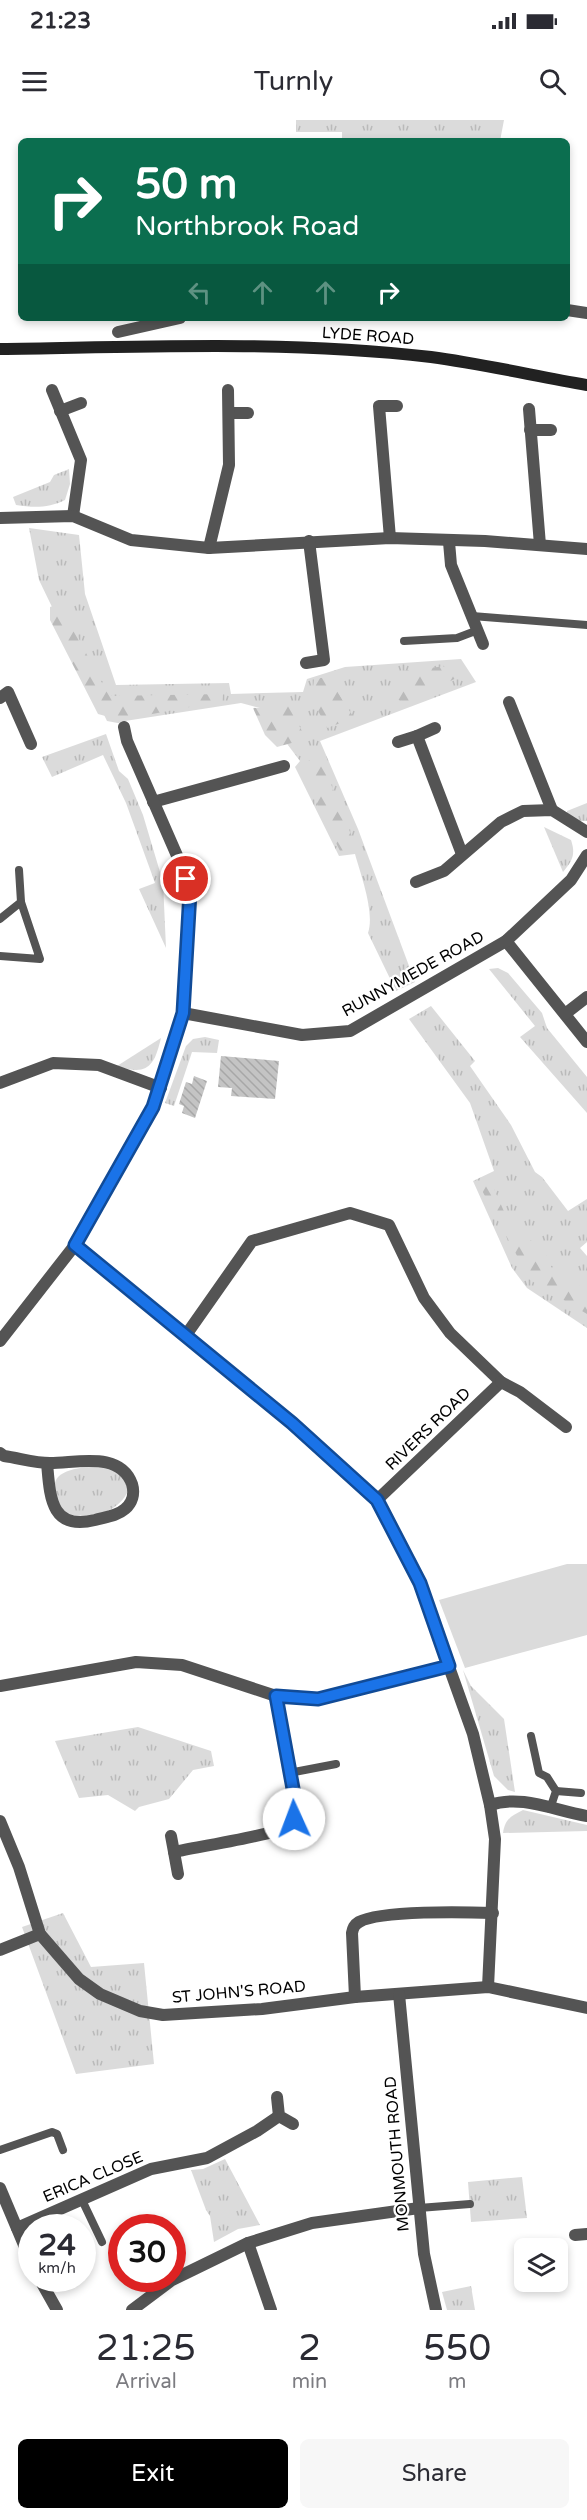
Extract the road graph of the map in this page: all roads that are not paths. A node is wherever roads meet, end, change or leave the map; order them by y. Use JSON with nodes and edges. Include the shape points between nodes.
{"nodes":[{"id":1,"x":570,"y":310,"type":"edge"},
{"id":2,"x":587,"y":313,"type":"edge"},
{"id":3,"x":167,"y":321,"type":"edge"},
{"id":4,"x":118,"y":332,"type":"dead end"},
{"id":5,"x":0,"y":349,"type":"edge"},
{"id":6,"x":587,"y":385,"type":"edge"},
{"id":7,"x":52,"y":390,"type":"dead end"},
{"id":8,"x":228,"y":390,"type":"dead end"},
{"id":9,"x":81,"y":403,"type":"dead end"},
{"id":10,"x":397,"y":405,"type":"dead end"},
{"id":11,"x":529,"y":409,"type":"dead end"},
{"id":12,"x":60,"y":411,"type":"junction"},
{"id":13,"x":248,"y":412,"type":"dead end"},
{"id":14,"x":229,"y":413,"type":"junction"},
{"id":15,"x":530,"y":430,"type":"junction"},
{"id":16,"x":551,"y":430,"type":"dead end"},
{"id":17,"x":73,"y":516,"type":"junction"},
{"id":18,"x":0,"y":518,"type":"edge"},
{"id":19,"x":390,"y":538,"type":"junction"},
{"id":20,"x":309,"y":541,"type":"junction"},
{"id":21,"x":449,"y":542,"type":"junction"},
{"id":22,"x":540,"y":545,"type":"junction"},
{"id":23,"x":209,"y":548,"type":"junction"},
{"id":24,"x":587,"y":549,"type":"edge"},
{"id":25,"x":472,"y":616,"type":"junction"},
{"id":26,"x":587,"y":625,"type":"edge"},
{"id":27,"x":478,"y":630,"type":"junction"},
{"id":28,"x":404,"y":641,"type":"dead end"},
{"id":29,"x":483,"y":644,"type":"dead end"},
{"id":30,"x":306,"y":663,"type":"dead end"},
{"id":31,"x":0,"y":698,"type":"edge"},
{"id":32,"x":509,"y":702,"type":"dead end"},
{"id":33,"x":124,"y":727,"type":"dead end"},
{"id":34,"x":435,"y":728,"type":"dead end"},
{"id":35,"x":417,"y":736,"type":"junction"},
{"id":36,"x":398,"y":742,"type":"dead end"},
{"id":37,"x":32,"y":744,"type":"dead end"},
{"id":38,"x":284,"y":765,"type":"dead end"},
{"id":39,"x":153,"y":802,"type":"junction"},
{"id":40,"x":552,"y":810,"type":"junction"},
{"id":41,"x":587,"y":832,"type":"edge"},
{"id":42,"x":462,"y":854,"type":"junction"},
{"id":43,"x":587,"y":855,"type":"edge"},
{"id":44,"x":19,"y":870,"type":"dead end"},
{"id":45,"x":416,"y":882,"type":"dead end"},
{"id":46,"x":21,"y":902,"type":"junction"},
{"id":47,"x":0,"y":919,"type":"edge"},
{"id":48,"x":506,"y":940,"type":"junction"},
{"id":49,"x":0,"y":956,"type":"edge"},
{"id":50,"x":587,"y":997,"type":"edge"},
{"id":51,"x":183,"y":1013,"type":"junction"},
{"id":52,"x":565,"y":1014,"type":"junction"},
{"id":53,"x":587,"y":1042,"type":"edge"},
{"id":54,"x":0,"y":1083,"type":"edge"},
{"id":55,"x":161,"y":1088,"type":"junction"},
{"id":56,"x":75,"y":1245,"type":"junction"},
{"id":57,"x":186,"y":1335,"type":"junction"},
{"id":58,"x":0,"y":1341,"type":"edge"},
{"id":59,"x":501,"y":1382,"type":"junction"},
{"id":60,"x":566,"y":1427,"type":"dead end"},
{"id":61,"x":0,"y":1453,"type":"edge"},
{"id":62,"x":47,"y":1463,"type":"junction"},
{"id":63,"x":377,"y":1500,"type":"junction"},
{"id":64,"x":449,"y":1666,"type":"junction"},
{"id":65,"x":0,"y":1686,"type":"edge"},
{"id":66,"x":276,"y":1696,"type":"junction"},
{"id":67,"x":531,"y":1736,"type":"dead end"},
{"id":68,"x":336,"y":1764,"type":"dead end"},
{"id":69,"x":289,"y":1773,"type":"junction"},
{"id":70,"x":556,"y":1791,"type":"junction"},
{"id":71,"x":581,"y":1793,"type":"dead end"},
{"id":72,"x":490,"y":1805,"type":"junction"},
{"id":73,"x":550,"y":1809,"type":"junction"},
{"id":74,"x":587,"y":1816,"type":"edge"},
{"id":75,"x":0,"y":1821,"type":"edge"},
{"id":76,"x":171,"y":1836,"type":"dead end"},
{"id":77,"x":174,"y":1852,"type":"junction"},
{"id":78,"x":178,"y":1874,"type":"dead end"},
{"id":79,"x":493,"y":1912,"type":"junction"},
{"id":80,"x":40,"y":1934,"type":"junction"},
{"id":81,"x":0,"y":1950,"type":"edge"},
{"id":82,"x":488,"y":1987,"type":"junction"},
{"id":83,"x":399,"y":1994,"type":"junction"},
{"id":84,"x":356,"y":1998,"type":"junction"},
{"id":85,"x":587,"y":2008,"type":"edge"},
{"id":86,"x":277,"y":2097,"type":"dead end"},
{"id":87,"x":279,"y":2116,"type":"junction"},
{"id":88,"x":293,"y":2124,"type":"dead end"},
{"id":89,"x":0,"y":2150,"type":"edge"},
{"id":90,"x":63,"y":2150,"type":"dead end"},
{"id":91,"x":0,"y":2188,"type":"edge"},
{"id":92,"x":82,"y":2200,"type":"junction"},
{"id":93,"x":470,"y":2204,"type":"dead end"},
{"id":94,"x":419,"y":2208,"type":"junction"},
{"id":95,"x":17,"y":2228,"type":"joint"},
{"id":96,"x":102,"y":2242,"type":"dead end"},
{"id":97,"x":248,"y":2243,"type":"junction"},
{"id":98,"x":47,"y":2292,"type":"edge"},
{"id":99,"x":57,"y":2310,"type":"edge"},
{"id":100,"x":132,"y":2310,"type":"edge"},
{"id":101,"x":271,"y":2310,"type":"edge"},
{"id":102,"x":436,"y":2310,"type":"edge"}],
"edges":[{"from":1,"to":2,"type":"street"},
{"from":3,"to":4,"type":"street"},
{"from":5,"to":6,"type":"street","name":"LYDE ROAD","via":[[236,346],[342,350],[431,357]]},
{"from":7,"to":12,"type":"street"},
{"from":8,"to":14,"type":"street"},
{"from":9,"to":12,"type":"street"},
{"from":10,"to":19,"type":"street","via":[[379,406]]},
{"from":11,"to":15,"type":"street"},
{"from":12,"to":17,"type":"street","via":[[81,460]]},
{"from":13,"to":14,"type":"street"},
{"from":14,"to":23,"type":"street","via":[[229,465]]},
{"from":15,"to":16,"type":"street"},
{"from":15,"to":22,"type":"street"},
{"from":17,"to":18,"type":"street"},
{"from":17,"to":23,"type":"street","via":[[131,540]]},
{"from":19,"to":20,"type":"street"},
{"from":19,"to":21,"type":"street"},
{"from":20,"to":23,"type":"street"},
{"from":20,"to":30,"type":"street","via":[[324,660]]},
{"from":21,"to":22,"type":"street"},
{"from":21,"to":25,"type":"street","via":[[451,565]]},
{"from":22,"to":24,"type":"street"},
{"from":25,"to":26,"type":"lane"},
{"from":25,"to":27,"type":"street"},
{"from":27,"to":28,"type":"lane","via":[[457,638]]},
{"from":27,"to":29,"type":"street"},
{"from":31,"to":37,"type":"street","via":[[8,692]]},
{"from":32,"to":40,"type":"street"},
{"from":33,"to":39,"type":"street"},
{"from":34,"to":35,"type":"street"},
{"from":35,"to":36,"type":"street"},
{"from":35,"to":42,"type":"street"},
{"from":38,"to":39,"type":"street"},
{"from":39,"to":51,"type":"street","via":[[190,892]]},
{"from":40,"to":41,"type":"street"},
{"from":40,"to":42,"type":"street","via":[[524,812],[501,822]]},
{"from":42,"to":45,"type":"street","via":[[444,871]]},
{"from":43,"to":48,"type":"street","name":"RUNNYMEDE ROAD","via":[[571,880]]},
{"from":44,"to":46,"type":"lane"},
{"from":46,"to":47,"type":"lane"},
{"from":46,"to":49,"type":"lane","via":[[40,959]]},
{"from":48,"to":51,"type":"street","name":"RUNNYMEDE ROAD","via":[[350,1031],[302,1035]]},
{"from":48,"to":52,"type":"street"},
{"from":50,"to":52,"type":"street"},
{"from":51,"to":55,"type":"street"},
{"from":52,"to":53,"type":"street"},
{"from":54,"to":55,"type":"street","via":[[53,1063],[99,1065]]},
{"from":55,"to":56,"type":"street"},
{"from":56,"to":57,"type":"street"},
{"from":56,"to":58,"type":"street"},
{"from":57,"to":59,"type":"street","via":[[252,1241],[350,1213],[389,1226],[424,1298],[450,1333]]},
{"from":57,"to":63,"type":"street"},
{"from":59,"to":60,"type":"street"},
{"from":59,"to":63,"type":"street","name":"RIVERS ROAD"},
{"from":61,"to":62,"type":"street"},
{"from":62,"to":62,"type":"street","via":[[104,1461],[122,1467],[134,1490],[131,1504],[119,1514],[78,1524],[53,1507]]},
{"from":63,"to":64,"type":"street","via":[[420,1583]]},
{"from":64,"to":66,"type":"street","via":[[318,1699]]},
{"from":64,"to":72,"type":"street","via":[[473,1734]]},
{"from":65,"to":66,"type":"street","via":[[136,1662],[182,1665]]},
{"from":66,"to":69,"type":"street"},
{"from":67,"to":70,"type":"lane","via":[[539,1773],[547,1777]]},
{"from":68,"to":69,"type":"lane"},
{"from":69,"to":77,"type":"street","via":[[296,1805],[294,1819],[287,1828]]},
{"from":70,"to":71,"type":"lane"},
{"from":70,"to":73,"type":"lane"},
{"from":72,"to":73,"type":"street","via":[[519,1800]]},
{"from":72,"to":79,"type":"street","via":[[495,1839]]},
{"from":73,"to":74,"type":"street"},
{"from":75,"to":80,"type":"street","name":"ST JOHN'S ROAD"},
{"from":76,"to":77,"type":"street"},
{"from":77,"to":78,"type":"street"},
{"from":79,"to":82,"type":"street"},
{"from":79,"to":84,"type":"street","via":[[382,1916],[361,1921],[352,1933]]},
{"from":80,"to":81,"type":"street"},
{"from":80,"to":84,"type":"street","name":"ST JOHN'S ROAD","via":[[79,1979],[100,1994],[163,2015]]},
{"from":82,"to":83,"type":"street","name":"ST JOHN'S ROAD"},
{"from":82,"to":85,"type":"street","name":"ST JOHN'S ROAD"},
{"from":83,"to":84,"type":"street","name":"ST JOHN'S ROAD"},
{"from":83,"to":94,"type":"street","name":"MONMOUTH ROAD"},
{"from":86,"to":87,"type":"street"},
{"from":87,"to":88,"type":"street"},
{"from":87,"to":92,"type":"street","name":"ERICA CLOSE","via":[[214,2155],[152,2169]]},
{"from":89,"to":90,"type":"lane","via":[[52,2132],[57,2134]]},
{"from":91,"to":95,"type":"street"},
{"from":92,"to":95,"type":"street","name":"ERICA CLOSE"},
{"from":92,"to":96,"type":"lane"},
{"from":93,"to":94,"type":"lane"},
{"from":94,"to":97,"type":"street","via":[[312,2223]]},
{"from":94,"to":102,"type":"street","name":"MONMOUTH ROAD"},
{"from":97,"to":100,"type":"street","via":[[172,2280]]},
{"from":97,"to":101,"type":"street"},
{"from":98,"to":99,"type":"street"}]}
